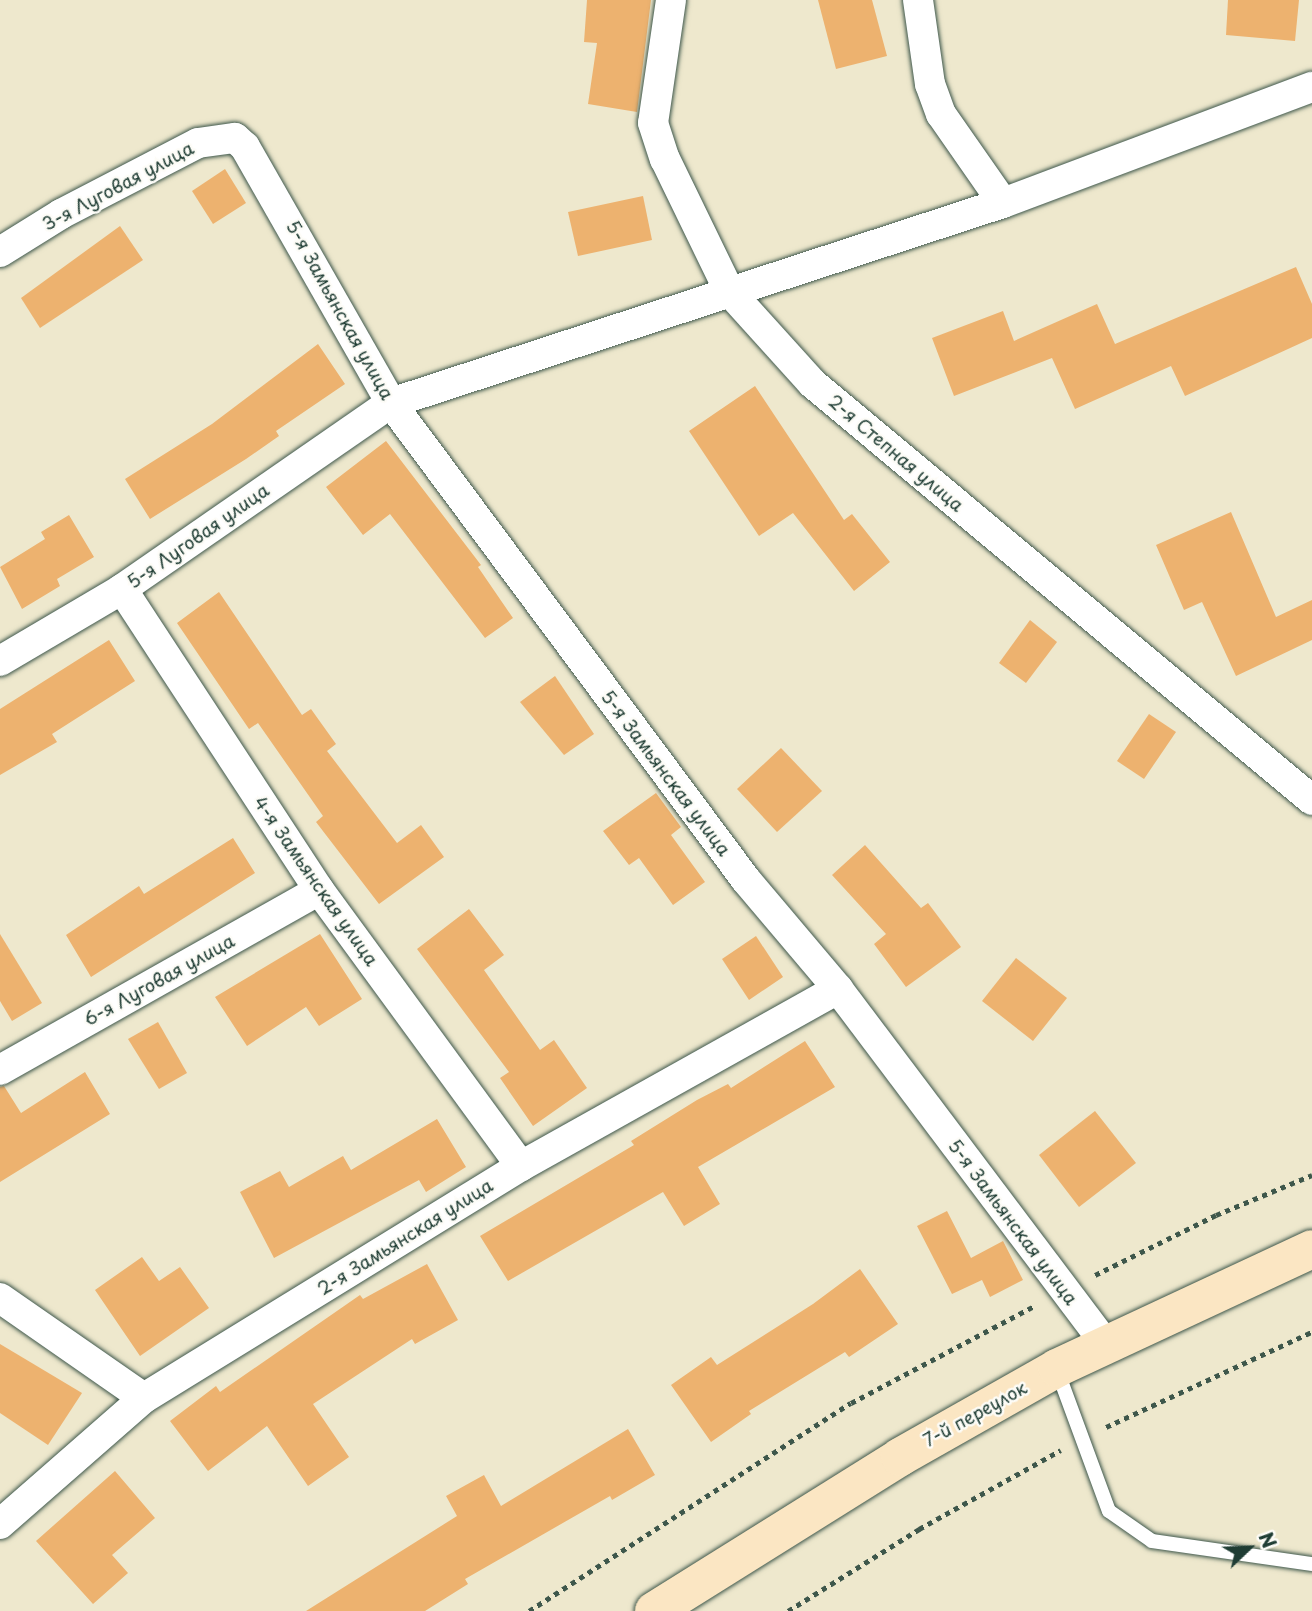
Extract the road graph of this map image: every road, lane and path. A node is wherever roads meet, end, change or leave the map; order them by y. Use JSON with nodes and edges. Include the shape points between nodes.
{"nodes":[{"id":1,"x":671,"y":0,"type":"edge"},
{"id":2,"x":918,"y":0,"type":"edge"},
{"id":3,"x":1312,"y":87,"type":"edge"},
{"id":4,"x":266,"y":177,"type":"joint"},
{"id":5,"x":1003,"y":203,"type":"junction"},
{"id":6,"x":0,"y":252,"type":"edge"},
{"id":7,"x":729,"y":291,"type":"junction"},
{"id":8,"x":391,"y":403,"type":"junction"},
{"id":9,"x":122,"y":589,"type":"junction"},
{"id":10,"x":0,"y":661,"type":"edge"},
{"id":11,"x":1312,"y":800,"type":"edge"},
{"id":12,"x":319,"y":890,"type":"junction"},
{"id":13,"x":838,"y":989,"type":"junction"},
{"id":14,"x":0,"y":1070,"type":"edge"},
{"id":15,"x":520,"y":1166,"type":"junction"},
{"id":16,"x":1312,"y":1175,"type":"edge"},
{"id":17,"x":1312,"y":1249,"type":"edge"},
{"id":18,"x":1064,"y":1290,"type":"junction"},
{"id":19,"x":0,"y":1297,"type":"edge"},
{"id":20,"x":1312,"y":1332,"type":"edge"},
{"id":21,"x":1105,"y":1343,"type":"junction"},
{"id":22,"x":1057,"y":1368,"type":"junction"},
{"id":23,"x":144,"y":1398,"type":"junction"},
{"id":24,"x":1081,"y":1439,"type":"junction"},
{"id":25,"x":0,"y":1524,"type":"edge"},
{"id":26,"x":1312,"y":1564,"type":"edge"},
{"id":27,"x":529,"y":1611,"type":"edge"},
{"id":28,"x":654,"y":1611,"type":"edge"},
{"id":29,"x":788,"y":1611,"type":"edge"}],
"edges":[{"from":1,"to":7,"type":"street","name":"2-я Степная улица","via":[[653,123],[665,159]]},
{"from":2,"to":5,"type":"street","via":[[930,84],[941,114]]},
{"from":3,"to":5,"type":"street","name":"5-я Луговая улица"},
{"from":4,"to":6,"type":"street","name":"3-я Луговая улица","via":[[235,138],[208,138],[61,214]]},
{"from":4,"to":8,"type":"street","name":"5-я Замьянская улица"},
{"from":5,"to":7,"type":"street","name":"5-я Луговая улица"},
{"from":7,"to":8,"type":"street","name":"5-я Луговая улица"},
{"from":7,"to":11,"type":"street","name":"2-я Степная улица","via":[[813,383]]},
{"from":8,"to":9,"type":"street","name":"5-я Луговая улица"},
{"from":8,"to":13,"type":"street","name":"5-я Замьянская улица","via":[[746,880]]},
{"from":9,"to":10,"type":"street","name":"5-я Луговая улица"},
{"from":9,"to":12,"type":"street","name":"4-я Замьянская улица"},
{"from":12,"to":14,"type":"street","name":"6-я Луговая улица"},
{"from":12,"to":15,"type":"street","name":"4-я Замьянская улица"},
{"from":13,"to":15,"type":"street","name":"2-я Замьянская улица"},
{"from":13,"to":18,"type":"street","name":"5-я Замьянская улица"},
{"from":15,"to":23,"type":"street","name":"2-я Замьянская улица"},
{"from":16,"to":18,"type":"path","via":[[1216,1215]]},
{"from":17,"to":21,"type":"street","name":"7-й переулок"},
{"from":18,"to":21,"type":"street","name":"5-я Замьянская улица"},
{"from":18,"to":27,"type":"path","via":[[850,1403]]},
{"from":19,"to":23,"type":"street"},
{"from":20,"to":24,"type":"path"},
{"from":21,"to":22,"type":"street","name":"7-й переулок"},
{"from":22,"to":24,"type":"lane"},
{"from":22,"to":28,"type":"street","name":"7-й переулок","via":[[900,1457]]},
{"from":23,"to":25,"type":"street","name":"2-я Замьянская улица"},
{"from":24,"to":26,"type":"lane","via":[[1109,1511],[1152,1541]]},
{"from":24,"to":29,"type":"path","via":[[919,1529]]}]}
